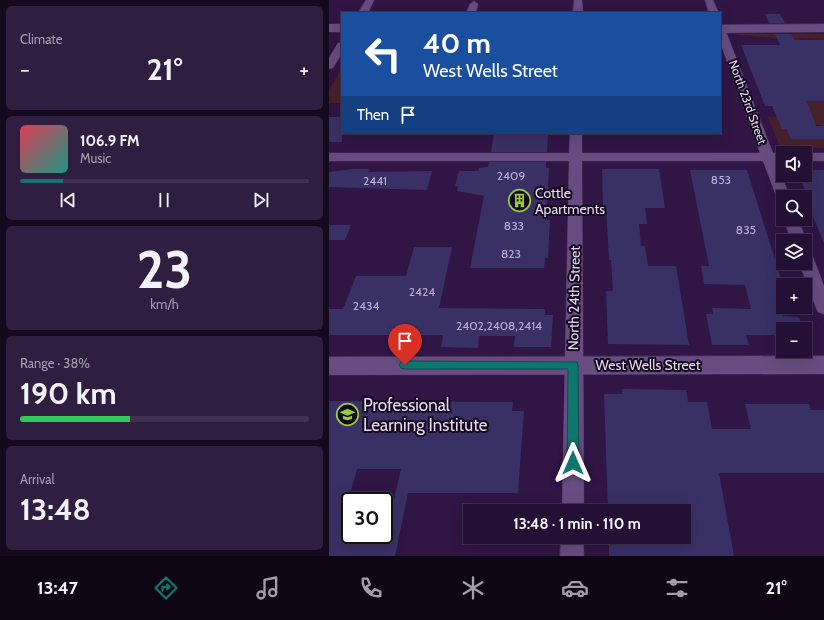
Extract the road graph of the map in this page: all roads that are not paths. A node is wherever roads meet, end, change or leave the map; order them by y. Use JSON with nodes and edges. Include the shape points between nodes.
{"nodes":[{"id":1,"x":370,"y":0,"type":"edge"},
{"id":2,"x":578,"y":0,"type":"edge"},
{"id":3,"x":709,"y":0,"type":"edge"},
{"id":4,"x":474,"y":4,"type":"dead end"},
{"id":5,"x":364,"y":12,"type":"edge"},
{"id":6,"x":471,"y":12,"type":"edge"},
{"id":7,"x":578,"y":12,"type":"edge"},
{"id":8,"x":714,"y":12,"type":"edge"},
{"id":9,"x":329,"y":28,"type":"edge"},
{"id":10,"x":341,"y":28,"type":"edge"},
{"id":11,"x":824,"y":28,"type":"edge"},
{"id":12,"x":721,"y":29,"type":"edge"},
{"id":13,"x":721,"y":32,"type":"edge"},
{"id":14,"x":341,"y":47,"type":"edge"},
{"id":15,"x":329,"y":66,"type":"edge"},
{"id":16,"x":576,"y":134,"type":"edge"},
{"id":17,"x":329,"y":157,"type":"edge"},
{"id":18,"x":576,"y":157,"type":"junction"},
{"id":19,"x":768,"y":157,"type":"junction"},
{"id":20,"x":776,"y":157,"type":"edge"},
{"id":21,"x":812,"y":157,"type":"edge"},
{"id":22,"x":824,"y":157,"type":"edge"},
{"id":23,"x":780,"y":190,"type":"edge"},
{"id":24,"x":810,"y":270,"type":"edge"},
{"id":25,"x":824,"y":308,"type":"edge"},
{"id":26,"x":573,"y":365,"type":"junction"},
{"id":27,"x":824,"y":365,"type":"edge"},
{"id":28,"x":329,"y":366,"type":"edge"},
{"id":29,"x":573,"y":504,"type":"edge"},
{"id":30,"x":573,"y":544,"type":"edge"},
{"id":31,"x":572,"y":556,"type":"edge"}],
"edges":[{"from":1,"to":5,"type":"street"},
{"from":2,"to":7,"type":"street"},
{"from":3,"to":8,"type":"street"},
{"from":4,"to":6,"type":"street"},
{"from":9,"to":10,"type":"street"},
{"from":11,"to":12,"type":"street"},
{"from":13,"to":19,"type":"street","name":"North 23rd Street"},
{"from":14,"to":15,"type":"street"},
{"from":16,"to":18,"type":"street","name":"North 24th Street"},
{"from":17,"to":18,"type":"street"},
{"from":18,"to":19,"type":"street"},
{"from":18,"to":26,"type":"street","name":"North 24th Street"},
{"from":19,"to":20,"type":"street"},
{"from":19,"to":23,"type":"street","name":"North 23rd Street"},
{"from":21,"to":22,"type":"street"},
{"from":24,"to":25,"type":"street"},
{"from":26,"to":27,"type":"street","name":"West Wells Street"},
{"from":26,"to":28,"type":"street","name":"West Wells Street"},
{"from":26,"to":29,"type":"street","name":"North 24th Street"},
{"from":30,"to":31,"type":"street"}]}
